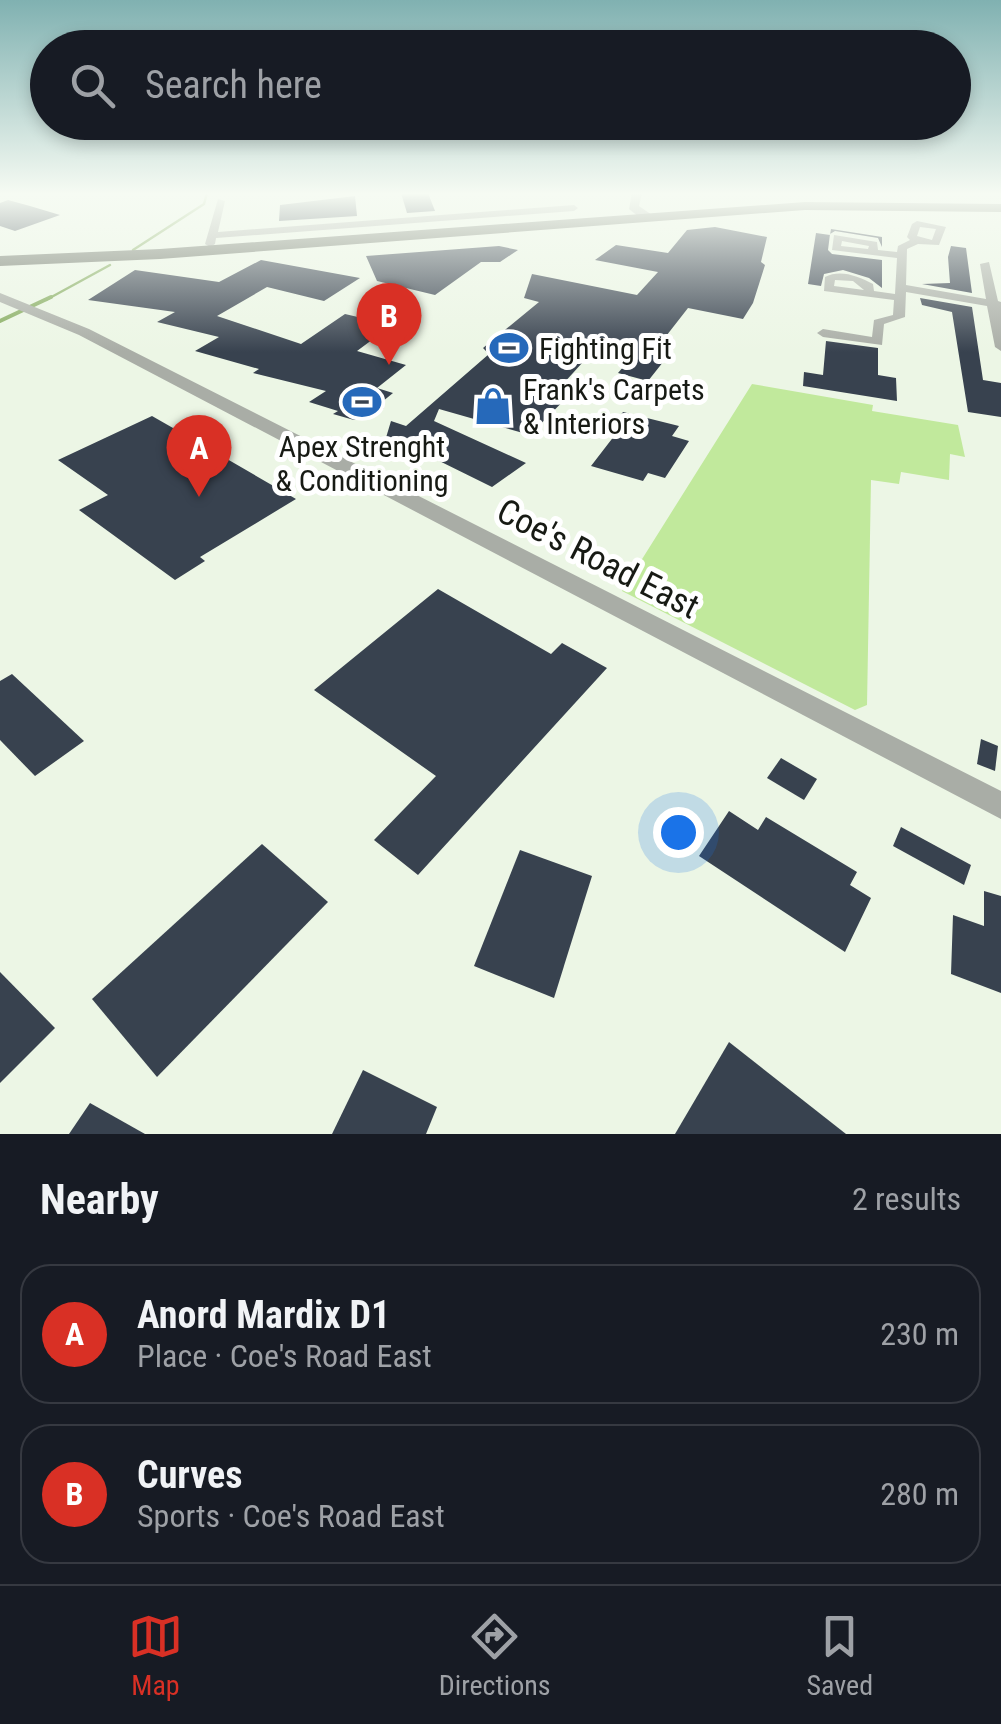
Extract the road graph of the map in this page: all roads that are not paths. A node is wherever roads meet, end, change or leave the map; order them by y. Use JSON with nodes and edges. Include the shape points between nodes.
{"nodes":[{"id":1,"x":176,"y":246,"type":"edge"},
{"id":2,"x":906,"y":246,"type":"edge"},
{"id":3,"x":872,"y":252,"type":"dead end"},
{"id":4,"x":901,"y":255,"type":"junction"},
{"id":5,"x":0,"y":261,"type":"edge"},
{"id":6,"x":986,"y":264,"type":"dead end"},
{"id":7,"x":901,"y":293,"type":"junction"},
{"id":8,"x":868,"y":294,"type":"dead end"},
{"id":9,"x":0,"y":298,"type":"edge"},
{"id":10,"x":997,"y":304,"type":"edge"},
{"id":11,"x":822,"y":333,"type":"dead end"},
{"id":12,"x":1001,"y":347,"type":"edge"},
{"id":13,"x":1001,"y":806,"type":"edge"}],
"edges":[{"from":1,"to":5,"type":"main road"},
{"from":2,"to":4,"type":"street"},
{"from":3,"to":4,"type":"street"},
{"from":4,"to":7,"type":"street"},
{"from":6,"to":10,"type":"street"},
{"from":7,"to":8,"type":"street"},
{"from":7,"to":10,"type":"street"},
{"from":7,"to":11,"type":"street","via":[[900,317],[878,322],[878,342]]},
{"from":9,"to":13,"type":"street","name":"Coe's Road East","via":[[29,307]]},
{"from":10,"to":12,"type":"street"}]}
